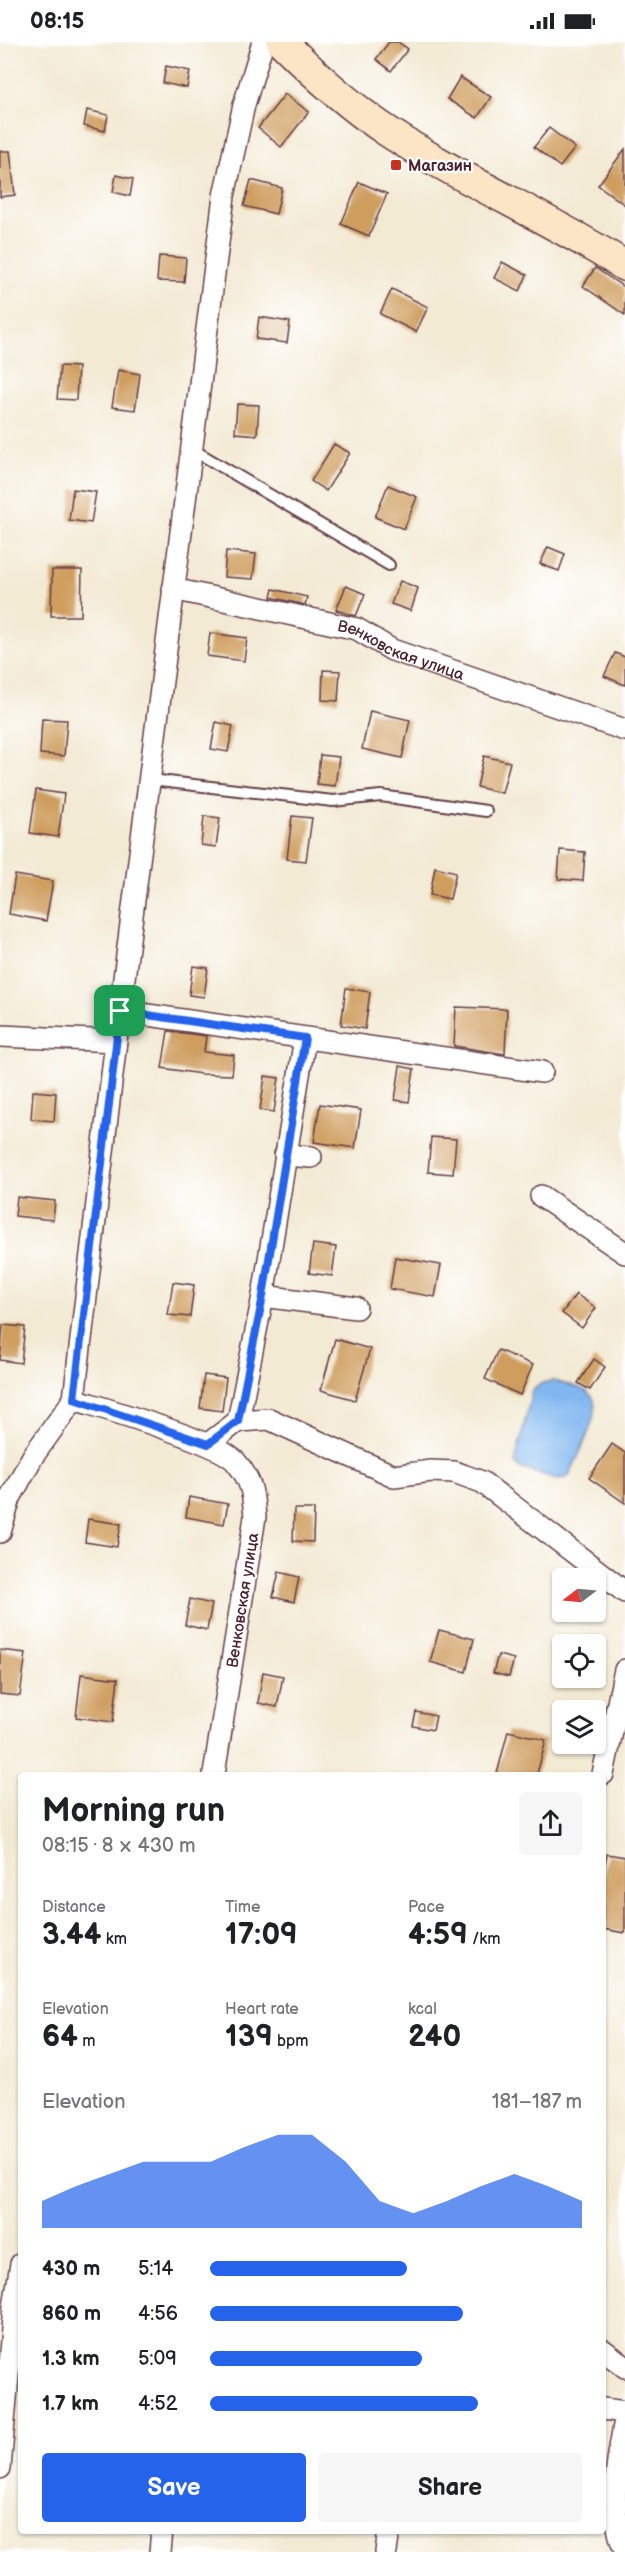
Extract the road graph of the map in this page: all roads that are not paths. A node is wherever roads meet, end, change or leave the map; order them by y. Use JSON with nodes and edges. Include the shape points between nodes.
{"nodes":[{"id":1,"x":263,"y":42,"type":"edge"},
{"id":2,"x":282,"y":42,"type":"edge"},
{"id":3,"x":625,"y":266,"type":"edge"},
{"id":4,"x":190,"y":448,"type":"junction"},
{"id":5,"x":388,"y":565,"type":"dead end"},
{"id":6,"x":173,"y":589,"type":"junction"},
{"id":7,"x":625,"y":730,"type":"edge"},
{"id":8,"x":151,"y":780,"type":"junction"},
{"id":9,"x":486,"y":811,"type":"dead end"},
{"id":10,"x":120,"y":1011,"type":"junction"},
{"id":11,"x":0,"y":1036,"type":"edge"},
{"id":12,"x":305,"y":1038,"type":"junction"},
{"id":13,"x":116,"y":1041,"type":"junction"},
{"id":14,"x":542,"y":1072,"type":"dead end"},
{"id":15,"x":285,"y":1155,"type":"junction"},
{"id":16,"x":311,"y":1157,"type":"dead end"},
{"id":17,"x":541,"y":1196,"type":"dead end"},
{"id":18,"x":625,"y":1253,"type":"edge"},
{"id":19,"x":263,"y":1296,"type":"junction"},
{"id":20,"x":356,"y":1308,"type":"dead end"},
{"id":21,"x":74,"y":1399,"type":"junction"},
{"id":22,"x":238,"y":1421,"type":"junction"},
{"id":23,"x":208,"y":1444,"type":"junction"},
{"id":24,"x":0,"y":1532,"type":"edge"},
{"id":25,"x":625,"y":1592,"type":"edge"},
{"id":26,"x":625,"y":1670,"type":"edge"},
{"id":27,"x":214,"y":1772,"type":"edge"},
{"id":28,"x":603,"y":1772,"type":"edge"},
{"id":29,"x":18,"y":2282,"type":"edge"},
{"id":30,"x":606,"y":2352,"type":"edge"},
{"id":31,"x":625,"y":2367,"type":"edge"},
{"id":32,"x":606,"y":2409,"type":"edge"},
{"id":33,"x":625,"y":2412,"type":"edge"},
{"id":34,"x":625,"y":2420,"type":"edge"},
{"id":35,"x":0,"y":2468,"type":"edge"},
{"id":36,"x":162,"y":2534,"type":"edge"},
{"id":37,"x":389,"y":2534,"type":"edge"},
{"id":38,"x":625,"y":2551,"type":"edge"},
{"id":39,"x":160,"y":2552,"type":"edge"},
{"id":40,"x":387,"y":2552,"type":"edge"}],
"edges":[{"from":1,"to":4,"type":"street","via":[[224,196]]},
{"from":2,"to":3,"type":"main road","via":[[315,75],[387,130],[574,233]]},
{"from":4,"to":5,"type":"lane"},
{"from":4,"to":6,"type":"street"},
{"from":6,"to":7,"type":"street","name":"Венковская улица","via":[[357,629],[392,650]]},
{"from":6,"to":8,"type":"street"},
{"from":8,"to":9,"type":"lane","via":[[333,801],[381,796]]},
{"from":8,"to":10,"type":"street"},
{"from":10,"to":12,"type":"street"},
{"from":10,"to":13,"type":"street"},
{"from":11,"to":13,"type":"street"},
{"from":12,"to":14,"type":"street"},
{"from":12,"to":15,"type":"street"},
{"from":13,"to":21,"type":"street"},
{"from":15,"to":16,"type":"street"},
{"from":15,"to":19,"type":"street"},
{"from":17,"to":18,"type":"street"},
{"from":19,"to":20,"type":"street"},
{"from":19,"to":22,"type":"street"},
{"from":21,"to":23,"type":"street","name":"Венковская улица"},
{"from":21,"to":24,"type":"street","via":[[10,1498]]},
{"from":22,"to":23,"type":"street"},
{"from":22,"to":25,"type":"street","via":[[269,1419],[394,1476],[454,1472],[482,1482]]},
{"from":23,"to":27,"type":"street","name":"Венковская улица","via":[[235,1460],[252,1486],[255,1517]]},
{"from":26,"to":28,"type":"street"},
{"from":29,"to":35,"type":"street"},
{"from":30,"to":31,"type":"street"},
{"from":32,"to":33,"type":"street"},
{"from":34,"to":38,"type":"street","via":[[616,2490],[618,2534]]},
{"from":36,"to":39,"type":"street"},
{"from":37,"to":40,"type":"street"}]}
